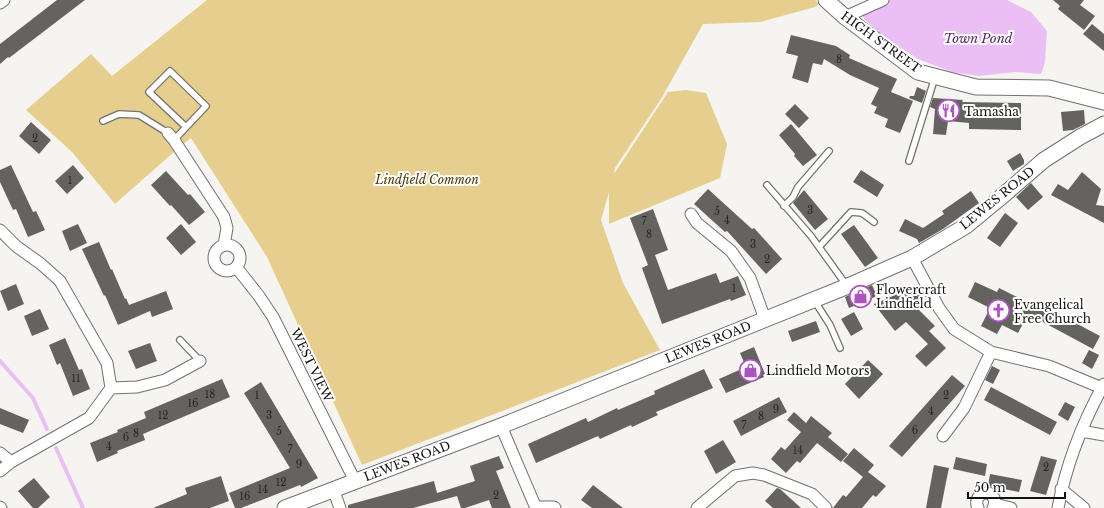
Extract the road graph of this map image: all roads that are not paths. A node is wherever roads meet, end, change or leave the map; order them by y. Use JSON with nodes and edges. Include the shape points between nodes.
{"nodes":[{"id":1,"x":4,"y":0,"type":"edge"},
{"id":2,"x":826,"y":0,"type":"edge"},
{"id":3,"x":883,"y":0,"type":"edge"},
{"id":4,"x":0,"y":3,"type":"edge"},
{"id":5,"x":845,"y":17,"type":"junction"},
{"id":6,"x":935,"y":76,"type":"junction"},
{"id":7,"x":1104,"y":102,"type":"edge"},
{"id":8,"x":103,"y":121,"type":"dead end"},
{"id":9,"x":1104,"y":124,"type":"edge"},
{"id":10,"x":186,"y":127,"type":"junction"},
{"id":11,"x":171,"y":137,"type":"junction"},
{"id":12,"x":829,"y":151,"type":"dead end"},
{"id":13,"x":909,"y":161,"type":"dead end"},
{"id":14,"x":766,"y":186,"type":"dead end"},
{"id":15,"x":784,"y":206,"type":"junction"},
{"id":16,"x":691,"y":221,"type":"dead end"},
{"id":17,"x":874,"y":222,"type":"dead end"},
{"id":18,"x":0,"y":230,"type":"edge"},
{"id":19,"x":224,"y":245,"type":"junction"},
{"id":20,"x":819,"y":247,"type":"junction"},
{"id":21,"x":912,"y":258,"type":"junction"},
{"id":22,"x":236,"y":268,"type":"junction"},
{"id":23,"x":848,"y":286,"type":"junction"},
{"id":24,"x":814,"y":299,"type":"junction"},
{"id":25,"x":765,"y":319,"type":"junction"},
{"id":26,"x":180,"y":340,"type":"dead end"},
{"id":27,"x":840,"y":348,"type":"dead end"},
{"id":28,"x":991,"y":352,"type":"junction"},
{"id":29,"x":200,"y":361,"type":"joint"},
{"id":30,"x":1103,"y":386,"type":"edge"},
{"id":31,"x":111,"y":388,"type":"junction"},
{"id":32,"x":501,"y":426,"type":"junction"},
{"id":33,"x":1081,"y":431,"type":"junction"},
{"id":34,"x":1104,"y":435,"type":"edge"},
{"id":35,"x":943,"y":436,"type":"dead end"},
{"id":36,"x":0,"y":453,"type":"edge"},
{"id":37,"x":11,"y":462,"type":"junction"},
{"id":38,"x":0,"y":470,"type":"edge"},
{"id":39,"x":354,"y":481,"type":"junction"},
{"id":40,"x":1061,"y":489,"type":"junction"},
{"id":41,"x":333,"y":490,"type":"junction"},
{"id":42,"x":994,"y":506,"type":"edge"},
{"id":43,"x":285,"y":508,"type":"edge"},
{"id":44,"x":340,"y":508,"type":"edge"},
{"id":45,"x":536,"y":508,"type":"edge"},
{"id":46,"x":555,"y":508,"type":"edge"},
{"id":47,"x":697,"y":508,"type":"edge"},
{"id":48,"x":826,"y":508,"type":"edge"},
{"id":49,"x":978,"y":508,"type":"edge"},
{"id":50,"x":1011,"y":508,"type":"edge"},
{"id":51,"x":1058,"y":508,"type":"edge"},
{"id":52,"x":1084,"y":508,"type":"edge"}],
"edges":[{"from":1,"to":4,"type":"street"},
{"from":2,"to":5,"type":"main road","name":"HIGH STREET"},
{"from":3,"to":5,"type":"street"},
{"from":5,"to":6,"type":"main road","name":"HIGH STREET","via":[[918,72]]},
{"from":6,"to":7,"type":"main road","name":"HIGH STREET","via":[[976,87],[1049,88]]},
{"from":6,"to":13,"type":"lane"},
{"from":8,"to":11,"type":"lane","via":[[120,114],[139,115]]},
{"from":9,"to":21,"type":"main road","name":"LEWES ROAD","via":[[1044,160],[966,226]]},
{"from":10,"to":10,"type":"lane","via":[[149,92],[170,71],[206,106]]},
{"from":10,"to":11,"type":"lane"},
{"from":11,"to":19,"type":"street","via":[[224,217],[227,228]]},
{"from":12,"to":15,"type":"lane"},
{"from":14,"to":15,"type":"lane"},
{"from":15,"to":20,"type":"lane"},
{"from":16,"to":25,"type":"street","via":[[731,251],[750,278]]},
{"from":17,"to":20,"type":"lane","via":[[862,212],[851,212]]},
{"from":18,"to":31,"type":"street","via":[[60,281],[107,363]]},
{"from":19,"to":22,"type":"street","via":[[233,246],[239,254]]},
{"from":19,"to":22,"type":"street","via":[[217,249],[214,262],[220,269]]},
{"from":20,"to":23,"type":"lane"},
{"from":21,"to":23,"type":"main road","name":"LEWES ROAD"},
{"from":21,"to":28,"type":"street","via":[[939,308],[954,329]]},
{"from":22,"to":39,"type":"street","name":"WEST VIEW","via":[[273,318]]},
{"from":23,"to":24,"type":"main road","name":"LEWES ROAD"},
{"from":24,"to":25,"type":"main road","name":"LEWES ROAD"},
{"from":24,"to":27,"type":"lane"},
{"from":25,"to":32,"type":"main road","name":"LEWES ROAD"},
{"from":26,"to":29,"type":"lane"},
{"from":28,"to":30,"type":"street","via":[[1049,366]]},
{"from":28,"to":35,"type":"street","via":[[964,408]]},
{"from":29,"to":31,"type":"street","via":[[165,380],[137,387]]},
{"from":30,"to":33,"type":"street"},
{"from":31,"to":37,"type":"street","via":[[89,418]]},
{"from":32,"to":39,"type":"main road","name":"LEWES ROAD"},
{"from":32,"to":45,"type":"street"},
{"from":33,"to":34,"type":"street"},
{"from":33,"to":40,"type":"street"},
{"from":36,"to":37,"type":"street"},
{"from":37,"to":38,"type":"street"},
{"from":39,"to":41,"type":"main road","name":"LEWES ROAD"},
{"from":40,"to":51,"type":"street"},
{"from":40,"to":52,"type":"street"},
{"from":41,"to":43,"type":"main road","name":"LEWES ROAD"},
{"from":41,"to":44,"type":"street"},
{"from":42,"to":49,"type":"street","via":[[992,496],[985,493],[976,501]]},
{"from":42,"to":50,"type":"street"},
{"from":45,"to":46,"type":"street"},
{"from":47,"to":48,"type":"street","via":[[735,476],[753,473],[812,494]]}]}
